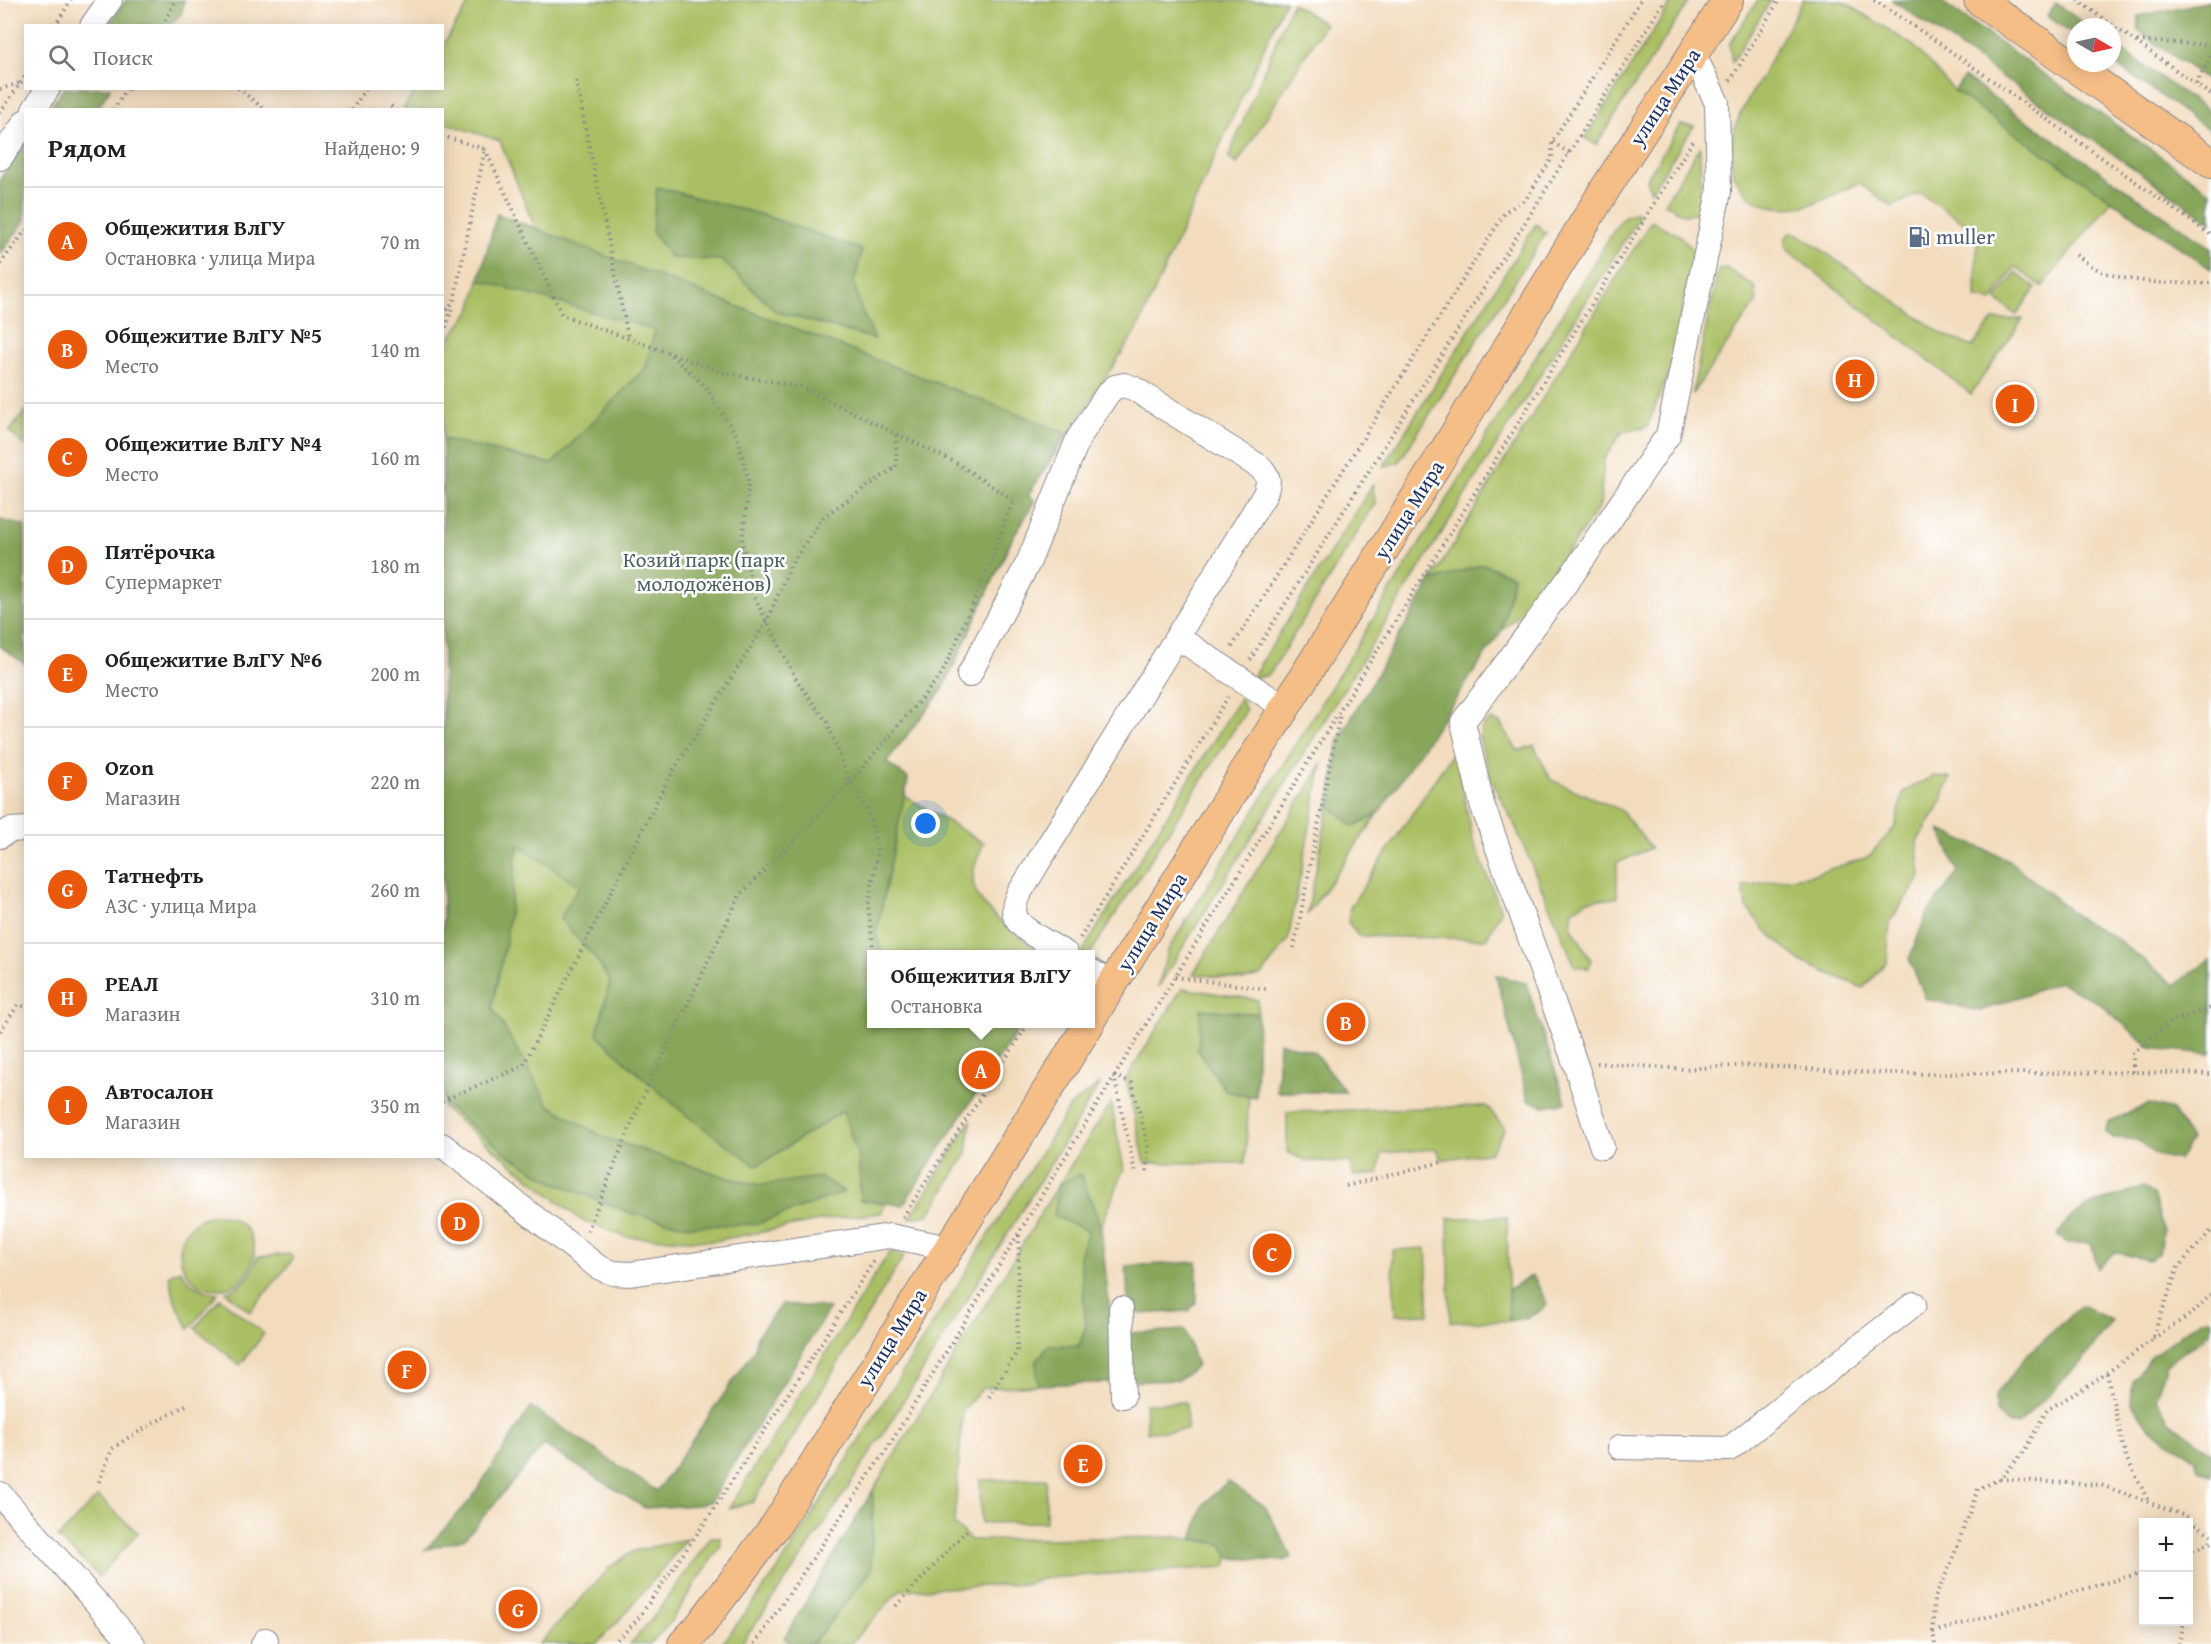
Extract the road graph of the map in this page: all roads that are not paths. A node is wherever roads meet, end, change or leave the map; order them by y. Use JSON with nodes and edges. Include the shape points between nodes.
{"nodes":[{"id":1,"x":110,"y":0,"type":"edge"},
{"id":2,"x":1728,"y":0,"type":"edge"},
{"id":3,"x":1979,"y":0,"type":"edge"},
{"id":4,"x":93,"y":24,"type":"edge"},
{"id":5,"x":1693,"y":53,"type":"junction"},
{"id":6,"x":47,"y":90,"type":"edge"},
{"id":7,"x":35,"y":108,"type":"edge"},
{"id":8,"x":24,"y":124,"type":"edge"},
{"id":9,"x":0,"y":158,"type":"edge"},
{"id":10,"x":2211,"y":163,"type":"edge"},
{"id":11,"x":1177,"y":637,"type":"junction"},
{"id":12,"x":969,"y":675,"type":"dead end"},
{"id":13,"x":1285,"y":708,"type":"junction"},
{"id":14,"x":24,"y":829,"type":"edge"},
{"id":15,"x":0,"y":836,"type":"edge"},
{"id":16,"x":1071,"y":950,"type":"edge"},
{"id":17,"x":1102,"y":977,"type":"edge"},
{"id":18,"x":1095,"y":1003,"type":"edge"},
{"id":19,"x":1086,"y":1028,"type":"edge"},
{"id":20,"x":444,"y":1147,"type":"edge"},
{"id":21,"x":1602,"y":1147,"type":"dead end"},
{"id":22,"x":949,"y":1248,"type":"junction"},
{"id":23,"x":1914,"y":1304,"type":"dead end"},
{"id":24,"x":1121,"y":1310,"type":"dead end"},
{"id":25,"x":1123,"y":1396,"type":"dead end"},
{"id":26,"x":1620,"y":1447,"type":"dead end"},
{"id":27,"x":0,"y":1494,"type":"edge"},
{"id":28,"x":133,"y":1644,"type":"edge"},
{"id":29,"x":683,"y":1644,"type":"edge"}],
"edges":[{"from":1,"to":4,"type":"street"},
{"from":2,"to":5,"type":"main road","name":"улица Мира"},
{"from":3,"to":10,"type":"main road"},
{"from":5,"to":13,"type":"main road","name":"улица Мира"},
{"from":5,"to":21,"type":"street","via":[[1717,103],[1719,192],[1668,435],[1574,572],[1463,722],[1482,804]]},
{"from":6,"to":7,"type":"street"},
{"from":8,"to":9,"type":"street"},
{"from":11,"to":12,"type":"street","via":[[1265,494],[1268,474],[1124,385],[1108,393],[1078,439],[1029,561]]},
{"from":11,"to":13,"type":"street"},
{"from":11,"to":16,"type":"street","via":[[1014,906],[1021,926]]},
{"from":13,"to":17,"type":"main road","name":"улица Мира"},
{"from":14,"to":15,"type":"street","via":[[10,830]]},
{"from":17,"to":18,"type":"main road","name":"улица Мира"},
{"from":19,"to":22,"type":"main road","name":"улица Мира"},
{"from":20,"to":22,"type":"street","via":[[598,1267],[613,1273],[630,1274],[890,1236]]},
{"from":22,"to":29,"type":"main road","name":"улица Мира","via":[[776,1525]]},
{"from":23,"to":26,"type":"street","via":[[1729,1449]]},
{"from":24,"to":25,"type":"street"},
{"from":27,"to":28,"type":"street"}]}
